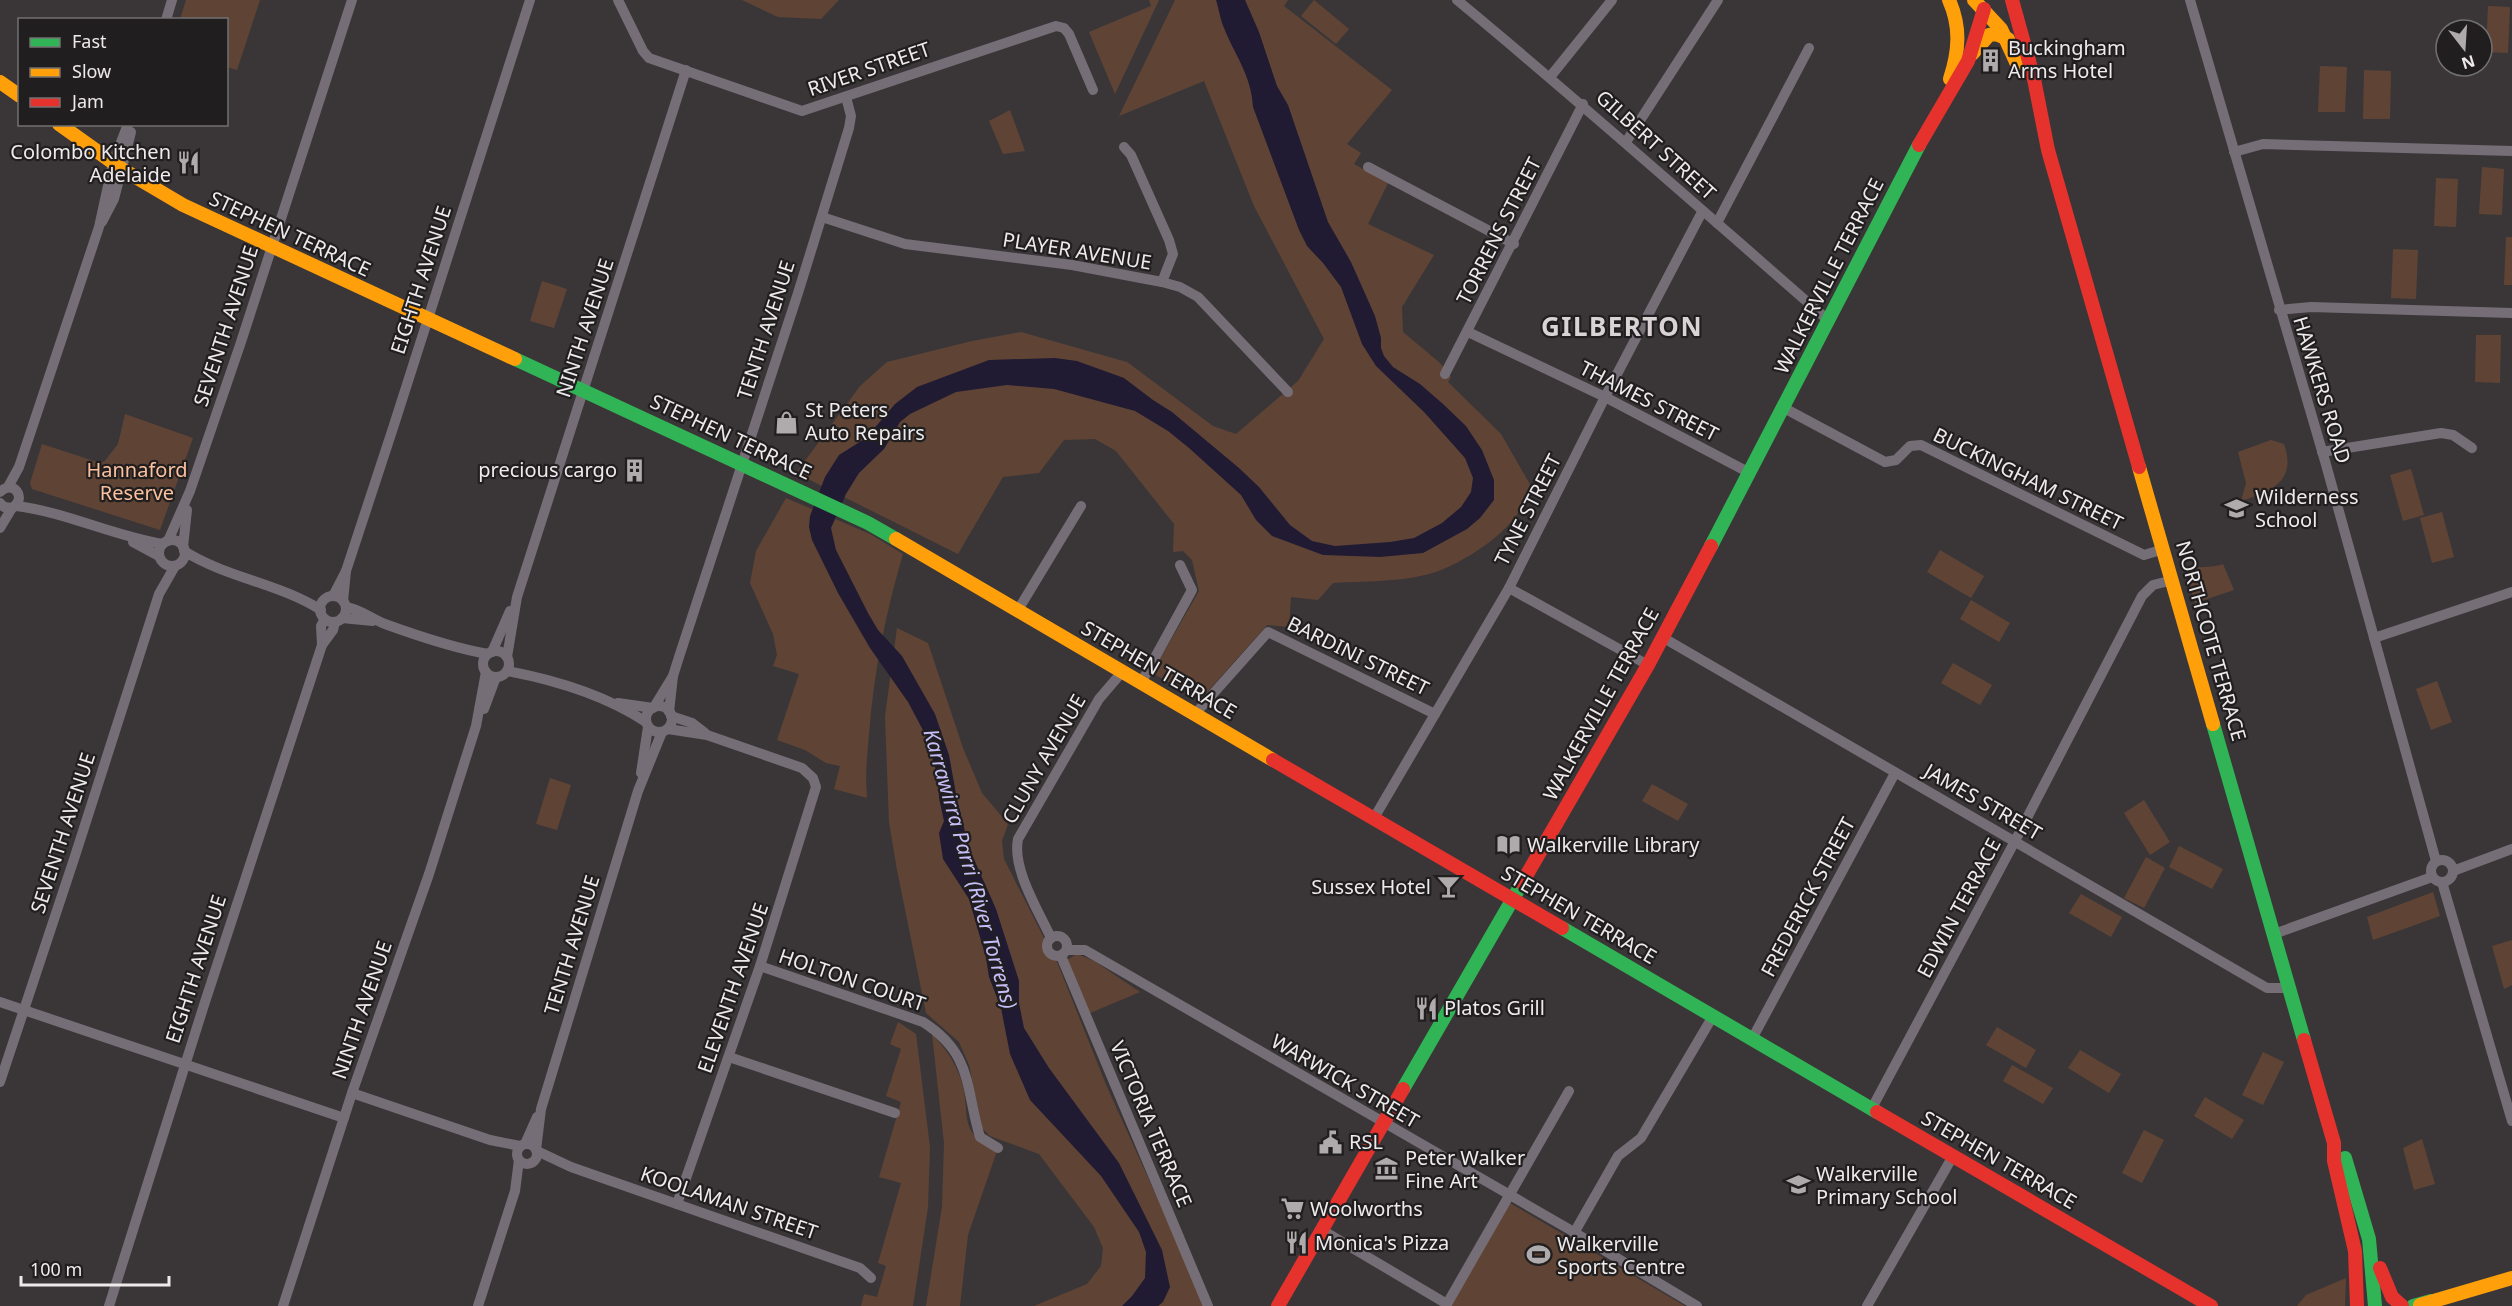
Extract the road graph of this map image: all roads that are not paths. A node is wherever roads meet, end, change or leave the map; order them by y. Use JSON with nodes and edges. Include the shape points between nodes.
{"nodes":[{"id":1,"x":172,"y":0,"type":"edge"},
{"id":2,"x":352,"y":0,"type":"edge"},
{"id":3,"x":530,"y":0,"type":"edge"},
{"id":4,"x":618,"y":0,"type":"edge"},
{"id":5,"x":1458,"y":0,"type":"edge"},
{"id":6,"x":1612,"y":0,"type":"edge"},
{"id":7,"x":1718,"y":0,"type":"edge"},
{"id":8,"x":1949,"y":0,"type":"edge"},
{"id":9,"x":2012,"y":0,"type":"edge"},
{"id":10,"x":2190,"y":0,"type":"edge"},
{"id":11,"x":1983,"y":2,"type":"edge"},
{"id":12,"x":167,"y":18,"type":"edge"},
{"id":13,"x":2008,"y":39,"type":"junction"},
{"id":14,"x":1809,"y":48,"type":"dead end"},
{"id":15,"x":1972,"y":54,"type":"junction"},
{"id":16,"x":686,"y":70,"type":"junction"},
{"id":17,"x":1550,"y":77,"type":"junction"},
{"id":18,"x":0,"y":82,"type":"edge"},
{"id":19,"x":1093,"y":90,"type":"dead end"},
{"id":20,"x":18,"y":95,"type":"edge"},
{"id":21,"x":846,"y":97,"type":"junction"},
{"id":22,"x":1583,"y":104,"type":"junction"},
{"id":23,"x":1938,"y":110,"type":"junction"},
{"id":24,"x":62,"y":126,"type":"edge"},
{"id":25,"x":130,"y":126,"type":"edge"},
{"id":26,"x":1626,"y":142,"type":"junction"},
{"id":27,"x":1124,"y":147,"type":"dead end"},
{"id":28,"x":2048,"y":150,"type":"junction"},
{"id":29,"x":2512,"y":151,"type":"edge"},
{"id":30,"x":2234,"y":152,"type":"junction"},
{"id":31,"x":117,"y":166,"type":"junction"},
{"id":32,"x":1368,"y":167,"type":"dead end"},
{"id":33,"x":1702,"y":212,"type":"junction"},
{"id":34,"x":822,"y":218,"type":"junction"},
{"id":35,"x":1717,"y":223,"type":"junction"},
{"id":36,"x":1514,"y":244,"type":"junction"},
{"id":37,"x":271,"y":247,"type":"junction"},
{"id":38,"x":1162,"y":282,"type":"junction"},
{"id":39,"x":2279,"y":310,"type":"junction"},
{"id":40,"x":2512,"y":313,"type":"edge"},
{"id":41,"x":427,"y":318,"type":"junction"},
{"id":42,"x":1828,"y":320,"type":"junction"},
{"id":43,"x":1468,"y":332,"type":"junction"},
{"id":44,"x":1445,"y":374,"type":"dead end"},
{"id":45,"x":584,"y":390,"type":"junction"},
{"id":46,"x":1288,"y":392,"type":"dead end"},
{"id":47,"x":1605,"y":397,"type":"junction"},
{"id":48,"x":1784,"y":408,"type":"junction"},
{"id":49,"x":2472,"y":448,"type":"dead end"},
{"id":50,"x":2324,"y":457,"type":"junction"},
{"id":51,"x":741,"y":464,"type":"junction"},
{"id":52,"x":1748,"y":472,"type":"junction"},
{"id":53,"x":190,"y":492,"type":"junction"},
{"id":54,"x":10,"y":494,"type":"edge"},
{"id":55,"x":0,"y":504,"type":"edge"},
{"id":56,"x":1081,"y":506,"type":"dead end"},
{"id":57,"x":0,"y":523,"type":"edge"},
{"id":58,"x":0,"y":528,"type":"edge"},
{"id":59,"x":120,"y":534,"type":"junction"},
{"id":60,"x":165,"y":543,"type":"junction"},
{"id":61,"x":184,"y":549,"type":"junction"},
{"id":62,"x":2164,"y":549,"type":"junction"},
{"id":63,"x":160,"y":559,"type":"junction"},
{"id":64,"x":178,"y":564,"type":"junction"},
{"id":65,"x":207,"y":565,"type":"junction"},
{"id":66,"x":1180,"y":565,"type":"dead end"},
{"id":67,"x":2173,"y":580,"type":"junction"},
{"id":68,"x":1509,"y":588,"type":"junction"},
{"id":69,"x":2512,"y":592,"type":"edge"},
{"id":70,"x":159,"y":594,"type":"junction"},
{"id":71,"x":300,"y":597,"type":"junction"},
{"id":72,"x":517,"y":597,"type":"junction"},
{"id":73,"x":337,"y":601,"type":"junction"},
{"id":74,"x":1018,"y":610,"type":"junction"},
{"id":75,"x":331,"y":617,"type":"junction"},
{"id":76,"x":379,"y":621,"type":"junction"},
{"id":77,"x":1662,"y":637,"type":"junction"},
{"id":78,"x":2374,"y":638,"type":"junction"},
{"id":79,"x":440,"y":642,"type":"junction"},
{"id":80,"x":490,"y":653,"type":"junction"},
{"id":81,"x":508,"y":664,"type":"junction"},
{"id":82,"x":1648,"y":665,"type":"junction"},
{"id":83,"x":489,"y":672,"type":"junction"},
{"id":84,"x":1122,"y":672,"type":"junction"},
{"id":85,"x":673,"y":676,"type":"junction"},
{"id":86,"x":1142,"y":683,"type":"junction"},
{"id":87,"x":612,"y":702,"type":"junction"},
{"id":88,"x":653,"y":708,"type":"junction"},
{"id":89,"x":670,"y":714,"type":"junction"},
{"id":90,"x":1194,"y":714,"type":"junction"},
{"id":91,"x":1435,"y":714,"type":"junction"},
{"id":92,"x":647,"y":724,"type":"junction"},
{"id":93,"x":665,"y":730,"type":"junction"},
{"id":94,"x":707,"y":735,"type":"junction"},
{"id":95,"x":1895,"y":773,"type":"junction"},
{"id":96,"x":638,"y":791,"type":"junction"},
{"id":97,"x":1374,"y":818,"type":"junction"},
{"id":98,"x":2015,"y":841,"type":"junction"},
{"id":99,"x":2512,"y":849,"type":"edge"},
{"id":100,"x":2436,"y":861,"type":"junction"},
{"id":101,"x":2453,"y":871,"type":"junction"},
{"id":102,"x":2437,"y":880,"type":"junction"},
{"id":103,"x":1512,"y":899,"type":"junction"},
{"id":104,"x":2274,"y":934,"type":"junction"},
{"id":105,"x":1051,"y":938,"type":"junction"},
{"id":106,"x":1064,"y":953,"type":"junction"},
{"id":107,"x":760,"y":966,"type":"junction"},
{"id":108,"x":2288,"y":988,"type":"junction"},
{"id":109,"x":0,"y":1002,"type":"edge"},
{"id":110,"x":24,"y":1010,"type":"junction"},
{"id":111,"x":1713,"y":1016,"type":"junction"},
{"id":112,"x":1752,"y":1039,"type":"junction"},
{"id":113,"x":729,"y":1057,"type":"junction"},
{"id":114,"x":185,"y":1063,"type":"junction"},
{"id":115,"x":0,"y":1082,"type":"edge"},
{"id":116,"x":1569,"y":1091,"type":"dead end"},
{"id":117,"x":352,"y":1093,"type":"junction"},
{"id":118,"x":1872,"y":1108,"type":"junction"},
{"id":119,"x":895,"y":1113,"type":"dead end"},
{"id":120,"x":344,"y":1118,"type":"junction"},
{"id":121,"x":2512,"y":1121,"type":"edge"},
{"id":122,"x":1383,"y":1123,"type":"junction"},
{"id":123,"x":2334,"y":1143,"type":"junction"},
{"id":124,"x":998,"y":1148,"type":"dead end"},
{"id":125,"x":527,"y":1154,"type":"junction"},
{"id":126,"x":1953,"y":1156,"type":"junction"},
{"id":127,"x":1510,"y":1197,"type":"junction"},
{"id":128,"x":677,"y":1204,"type":"junction"},
{"id":129,"x":1322,"y":1230,"type":"junction"},
{"id":130,"x":1574,"y":1233,"type":"junction"},
{"id":131,"x":2369,"y":1239,"type":"junction"},
{"id":132,"x":871,"y":1278,"type":"dead end"},
{"id":133,"x":2512,"y":1278,"type":"edge"},
{"id":134,"x":2497,"y":1283,"type":"junction"},
{"id":135,"x":109,"y":1306,"type":"edge"},
{"id":136,"x":283,"y":1306,"type":"edge"},
{"id":137,"x":478,"y":1306,"type":"edge"},
{"id":138,"x":1208,"y":1306,"type":"edge"},
{"id":139,"x":1278,"y":1306,"type":"edge"},
{"id":140,"x":1697,"y":1306,"type":"edge"},
{"id":141,"x":1867,"y":1306,"type":"edge"},
{"id":142,"x":2211,"y":1306,"type":"edge"},
{"id":143,"x":2357,"y":1306,"type":"edge"},
{"id":144,"x":2375,"y":1306,"type":"edge"},
{"id":145,"x":2402,"y":1306,"type":"edge"},
{"id":146,"x":2415,"y":1306,"type":"edge"},
{"id":147,"x":2458,"y":1306,"type":"edge"}],
"edges":[{"from":1,"to":12,"type":"street"},
{"from":2,"to":37,"type":"street","name":"SEVENTH AVENUE"},
{"from":3,"to":41,"type":"street","name":"EIGHTH AVENUE"},
{"from":4,"to":16,"type":"street","name":"RIVER STREET","via":[[645,55]]},
{"from":5,"to":17,"type":"street","name":"GILBERT STREET"},
{"from":6,"to":17,"type":"street"},
{"from":7,"to":26,"type":"street"},
{"from":8,"to":23,"type":"main road","name":"WALKERVILLE TERRACE","via":[[1958,23],[1959,48]]},
{"from":9,"to":28,"type":"main road","name":"NORTHCOTE TERRACE"},
{"from":10,"to":30,"type":"street","name":"HAWKERS ROAD"},
{"from":11,"to":13,"type":"main road","name":"NORTHCOTE TERRACE"},
{"from":11,"to":15,"type":"main road","name":"WALKERVILLE TERRACE"},
{"from":13,"to":15,"type":"main road","via":[[1989,35]]},
{"from":13,"to":28,"type":"main road","name":"NORTHCOTE TERRACE"},
{"from":14,"to":35,"type":"street"},
{"from":15,"to":23,"type":"main road","name":"WALKERVILLE TERRACE"},
{"from":16,"to":21,"type":"street","name":"RIVER STREET","via":[[802,111]]},
{"from":16,"to":45,"type":"street","name":"NINTH AVENUE"},
{"from":17,"to":22,"type":"street","name":"GILBERT STREET"},
{"from":18,"to":20,"type":"main road"},
{"from":19,"to":21,"type":"street","name":"RIVER STREET","via":[[1070,34],[1056,26]]},
{"from":21,"to":34,"type":"street","name":"TENTH AVENUE","via":[[851,120]]},
{"from":22,"to":26,"type":"street","name":"GILBERT STREET"},
{"from":22,"to":36,"type":"street","name":"TORRENS STREET"},
{"from":23,"to":42,"type":"main road","name":"WALKERVILLE TERRACE"},
{"from":24,"to":31,"type":"main road","name":"STEPHEN TERRACE"},
{"from":25,"to":31,"type":"street"},
{"from":26,"to":33,"type":"street","name":"GILBERT STREET"},
{"from":27,"to":38,"type":"street","via":[[1131,155],[1173,254]]},
{"from":28,"to":62,"type":"main road","name":"NORTHCOTE TERRACE"},
{"from":29,"to":30,"type":"street","via":[[2263,144]]},
{"from":30,"to":39,"type":"street","name":"HAWKERS ROAD"},
{"from":31,"to":37,"type":"main road","name":"STEPHEN TERRACE","via":[[168,198]]},
{"from":31,"to":54,"type":"street","via":[[110,211],[99,227]]},
{"from":32,"to":36,"type":"street"},
{"from":33,"to":35,"type":"street","name":"GILBERT STREET"},
{"from":33,"to":47,"type":"street","name":"TYNE STREET"},
{"from":34,"to":38,"type":"street","name":"PLAYER AVENUE","via":[[905,244],[1072,265]]},
{"from":34,"to":51,"type":"street","name":"TENTH AVENUE"},
{"from":35,"to":42,"type":"street","name":"GILBERT STREET"},
{"from":36,"to":43,"type":"street","name":"TORRENS STREET"},
{"from":37,"to":41,"type":"main road","name":"STEPHEN TERRACE"},
{"from":37,"to":53,"type":"street","name":"SEVENTH AVENUE"},
{"from":38,"to":46,"type":"street","name":"PLAYER AVENUE","via":[[1198,297]]},
{"from":39,"to":40,"type":"street","via":[[2311,307]]},
{"from":39,"to":50,"type":"street","name":"HAWKERS ROAD"},
{"from":41,"to":45,"type":"main road","name":"STEPHEN TERRACE"},
{"from":41,"to":73,"type":"street","name":"EIGHTH AVENUE"},
{"from":42,"to":48,"type":"main road","name":"WALKERVILLE TERRACE"},
{"from":43,"to":44,"type":"street","name":"TORRENS STREET"},
{"from":43,"to":47,"type":"street","name":"THAMES STREET"},
{"from":45,"to":51,"type":"main road","name":"STEPHEN TERRACE"},
{"from":45,"to":72,"type":"street","name":"NINTH AVENUE"},
{"from":47,"to":52,"type":"street","name":"THAMES STREET"},
{"from":47,"to":68,"type":"street","name":"TYNE STREET"},
{"from":48,"to":52,"type":"main road","name":"WALKERVILLE TERRACE"},
{"from":48,"to":62,"type":"street","name":"BUCKINGHAM STREET","via":[[1885,462],[1896,460],[1910,446],[1921,445],[2144,555]]},
{"from":49,"to":50,"type":"street","via":[[2453,435],[2441,433]]},
{"from":50,"to":78,"type":"street","name":"HAWKERS ROAD"},
{"from":51,"to":74,"type":"main road","name":"STEPHEN TERRACE","via":[[868,523]]},
{"from":51,"to":85,"type":"street","name":"TENTH AVENUE"},
{"from":52,"to":77,"type":"main road","name":"WALKERVILLE TERRACE"},
{"from":53,"to":60,"type":"street","name":"SEVENTH AVENUE"},
{"from":53,"to":61,"type":"street","name":"SEVENTH AVENUE"},
{"from":54,"to":55,"type":"street"},
{"from":54,"to":58,"type":"street"},
{"from":54,"to":59,"type":"street"},
{"from":55,"to":57,"type":"street"},
{"from":56,"to":74,"type":"street"},
{"from":59,"to":60,"type":"street"},
{"from":59,"to":63,"type":"street"},
{"from":60,"to":61,"type":"street","via":[[177,542]]},
{"from":60,"to":63,"type":"street"},
{"from":61,"to":64,"type":"street"},
{"from":61,"to":65,"type":"street"},
{"from":62,"to":67,"type":"main road","name":"NORTHCOTE TERRACE"},
{"from":63,"to":64,"type":"street","via":[[165,565]]},
{"from":63,"to":70,"type":"street","name":"SEVENTH AVENUE"},
{"from":64,"to":65,"type":"street"},
{"from":64,"to":70,"type":"street","name":"SEVENTH AVENUE"},
{"from":65,"to":71,"type":"street"},
{"from":66,"to":86,"type":"street","via":[[1192,590]]},
{"from":67,"to":98,"type":"street","name":"EDWIN TERRACE","via":[[2153,585],[2142,596]]},
{"from":67,"to":104,"type":"main road","name":"NORTHCOTE TERRACE"},
{"from":68,"to":82,"type":"street"},
{"from":68,"to":91,"type":"street","name":"TYNE STREET"},
{"from":69,"to":78,"type":"street"},
{"from":70,"to":110,"type":"street","name":"SEVENTH AVENUE"},
{"from":71,"to":73,"type":"street"},
{"from":71,"to":75,"type":"street"},
{"from":72,"to":80,"type":"street","name":"NINTH AVENUE"},
{"from":72,"to":81,"type":"street","name":"NINTH AVENUE"},
{"from":73,"to":75,"type":"street"},
{"from":73,"to":75,"type":"street","via":[[322,603]]},
{"from":73,"to":76,"type":"street"},
{"from":74,"to":84,"type":"main road","name":"STEPHEN TERRACE"},
{"from":75,"to":76,"type":"street"},
{"from":75,"to":114,"type":"street","name":"EIGHTH AVENUE","via":[[333,630],[322,645]]},
{"from":76,"to":79,"type":"street"},
{"from":77,"to":82,"type":"main road","name":"WALKERVILLE TERRACE"},
{"from":77,"to":95,"type":"street","name":"JAMES STREET"},
{"from":78,"to":100,"type":"street","name":"HAWKERS ROAD"},
{"from":79,"to":80,"type":"street"},
{"from":79,"to":83,"type":"street"},
{"from":80,"to":81,"type":"street","via":[[502,653]]},
{"from":80,"to":83,"type":"street","name":"NINTH AVENUE","via":[[485,658]]},
{"from":81,"to":83,"type":"street"},
{"from":81,"to":87,"type":"street"},
{"from":82,"to":103,"type":"main road","name":"WALKERVILLE TERRACE"},
{"from":83,"to":117,"type":"street","name":"NINTH AVENUE","via":[[429,874]]},
{"from":84,"to":86,"type":"main road","name":"STEPHEN TERRACE"},
{"from":84,"to":105,"type":"street","name":"CLUNY AVENUE","via":[[1099,699],[1018,839],[1019,866]]},
{"from":85,"to":88,"type":"street","name":"TENTH AVENUE"},
{"from":85,"to":89,"type":"street","name":"TENTH AVENUE"},
{"from":86,"to":90,"type":"main road","name":"STEPHEN TERRACE"},
{"from":87,"to":88,"type":"street"},
{"from":87,"to":92,"type":"street"},
{"from":88,"to":89,"type":"street","via":[[664,707]]},
{"from":88,"to":92,"type":"street","via":[[647,714]]},
{"from":89,"to":93,"type":"street","via":[[671,723]]},
{"from":89,"to":94,"type":"street","via":[[692,723]]},
{"from":90,"to":91,"type":"street","name":"BARDINI STREET","via":[[1268,632]]},
{"from":90,"to":97,"type":"main road","name":"STEPHEN TERRACE"},
{"from":91,"to":97,"type":"street","name":"TYNE STREET"},
{"from":92,"to":93,"type":"street","via":[[655,731]]},
{"from":92,"to":96,"type":"street","name":"TENTH AVENUE"},
{"from":93,"to":94,"type":"street"},
{"from":93,"to":96,"type":"street","name":"TENTH AVENUE"},
{"from":94,"to":107,"type":"street","name":"ELEVENTH AVENUE","via":[[802,768],[815,782],[812,803]]},
{"from":95,"to":98,"type":"street","name":"JAMES STREET"},
{"from":95,"to":112,"type":"street","name":"FREDERICK STREET"},
{"from":96,"to":125,"type":"street","name":"TENTH AVENUE"},
{"from":97,"to":103,"type":"main road","name":"STEPHEN TERRACE"},
{"from":98,"to":108,"type":"street","name":"JAMES STREET","via":[[2267,988]]},
{"from":98,"to":118,"type":"street","name":"EDWIN TERRACE"},
{"from":99,"to":101,"type":"street"},
{"from":100,"to":101,"type":"street","via":[[2448,861]]},
{"from":100,"to":102,"type":"street","via":[[2430,870]]},
{"from":101,"to":102,"type":"street","via":[[2449,880]]},
{"from":102,"to":104,"type":"street"},
{"from":102,"to":121,"type":"street"},
{"from":103,"to":111,"type":"main road","name":"STEPHEN TERRACE"},
{"from":103,"to":122,"type":"main road","name":"WALKERVILLE TERRACE"},
{"from":104,"to":108,"type":"main road","name":"NORTHCOTE TERRACE"},
{"from":105,"to":106,"type":"street","via":[[1064,939]]},
{"from":105,"to":106,"type":"street","via":[[1048,951],[1053,956]]},
{"from":106,"to":122,"type":"street","name":"WARWICK STREET","via":[[1085,950]]},
{"from":106,"to":138,"type":"street","name":"VICTORIA TERRACE","via":[[1068,977]]},
{"from":107,"to":113,"type":"street","name":"ELEVENTH AVENUE"},
{"from":107,"to":124,"type":"street","name":"HOLTON COURT","via":[[923,1022],[942,1034],[963,1065],[980,1137]]},
{"from":108,"to":123,"type":"main road","name":"NORTHCOTE TERRACE"},
{"from":109,"to":110,"type":"street"},
{"from":110,"to":114,"type":"street"},
{"from":110,"to":115,"type":"street","name":"SEVENTH AVENUE"},
{"from":111,"to":112,"type":"main road","name":"STEPHEN TERRACE"},
{"from":111,"to":130,"type":"street","via":[[1641,1138],[1618,1156]]},
{"from":112,"to":118,"type":"main road","name":"STEPHEN TERRACE"},
{"from":113,"to":119,"type":"street"},
{"from":113,"to":128,"type":"street","name":"ELEVENTH AVENUE"},
{"from":114,"to":120,"type":"street"},
{"from":114,"to":135,"type":"street","name":"EIGHTH AVENUE"},
{"from":116,"to":127,"type":"street"},
{"from":117,"to":120,"type":"street","name":"NINTH AVENUE"},
{"from":117,"to":125,"type":"street","name":"KOOLAMAN STREET"},
{"from":118,"to":126,"type":"main road","name":"STEPHEN TERRACE"},
{"from":120,"to":136,"type":"street","name":"NINTH AVENUE"},
{"from":122,"to":127,"type":"street","name":"WARWICK STREET"},
{"from":122,"to":129,"type":"main road","name":"WALKERVILLE TERRACE"},
{"from":123,"to":131,"type":"main road","name":"NORTHCOTE TERRACE","via":[[2348,1163]]},
{"from":123,"to":143,"type":"main road","name":"NORTHCOTE TERRACE","via":[[2334,1161],[2355,1251]]},
{"from":125,"to":128,"type":"street","name":"KOOLAMAN STREET"},
{"from":125,"to":137,"type":"street","name":"TENTH AVENUE"},
{"from":126,"to":141,"type":"street"},
{"from":126,"to":142,"type":"main road","name":"STEPHEN TERRACE"},
{"from":127,"to":129,"type":"street","via":[[1447,1304]]},
{"from":127,"to":130,"type":"street","name":"WARWICK STREET"},
{"from":128,"to":132,"type":"street","name":"KOOLAMAN STREET","via":[[860,1268]]},
{"from":129,"to":139,"type":"main road","name":"WALKERVILLE TERRACE"},
{"from":130,"to":140,"type":"street","name":"WARWICK STREET"},
{"from":131,"to":144,"type":"main road","name":"NORTHCOTE TERRACE"},
{"from":131,"to":145,"type":"main road","via":[[2390,1293]]},
{"from":133,"to":134,"type":"main road"},
{"from":134,"to":146,"type":"main road"},
{"from":134,"to":147,"type":"main road"}]}
